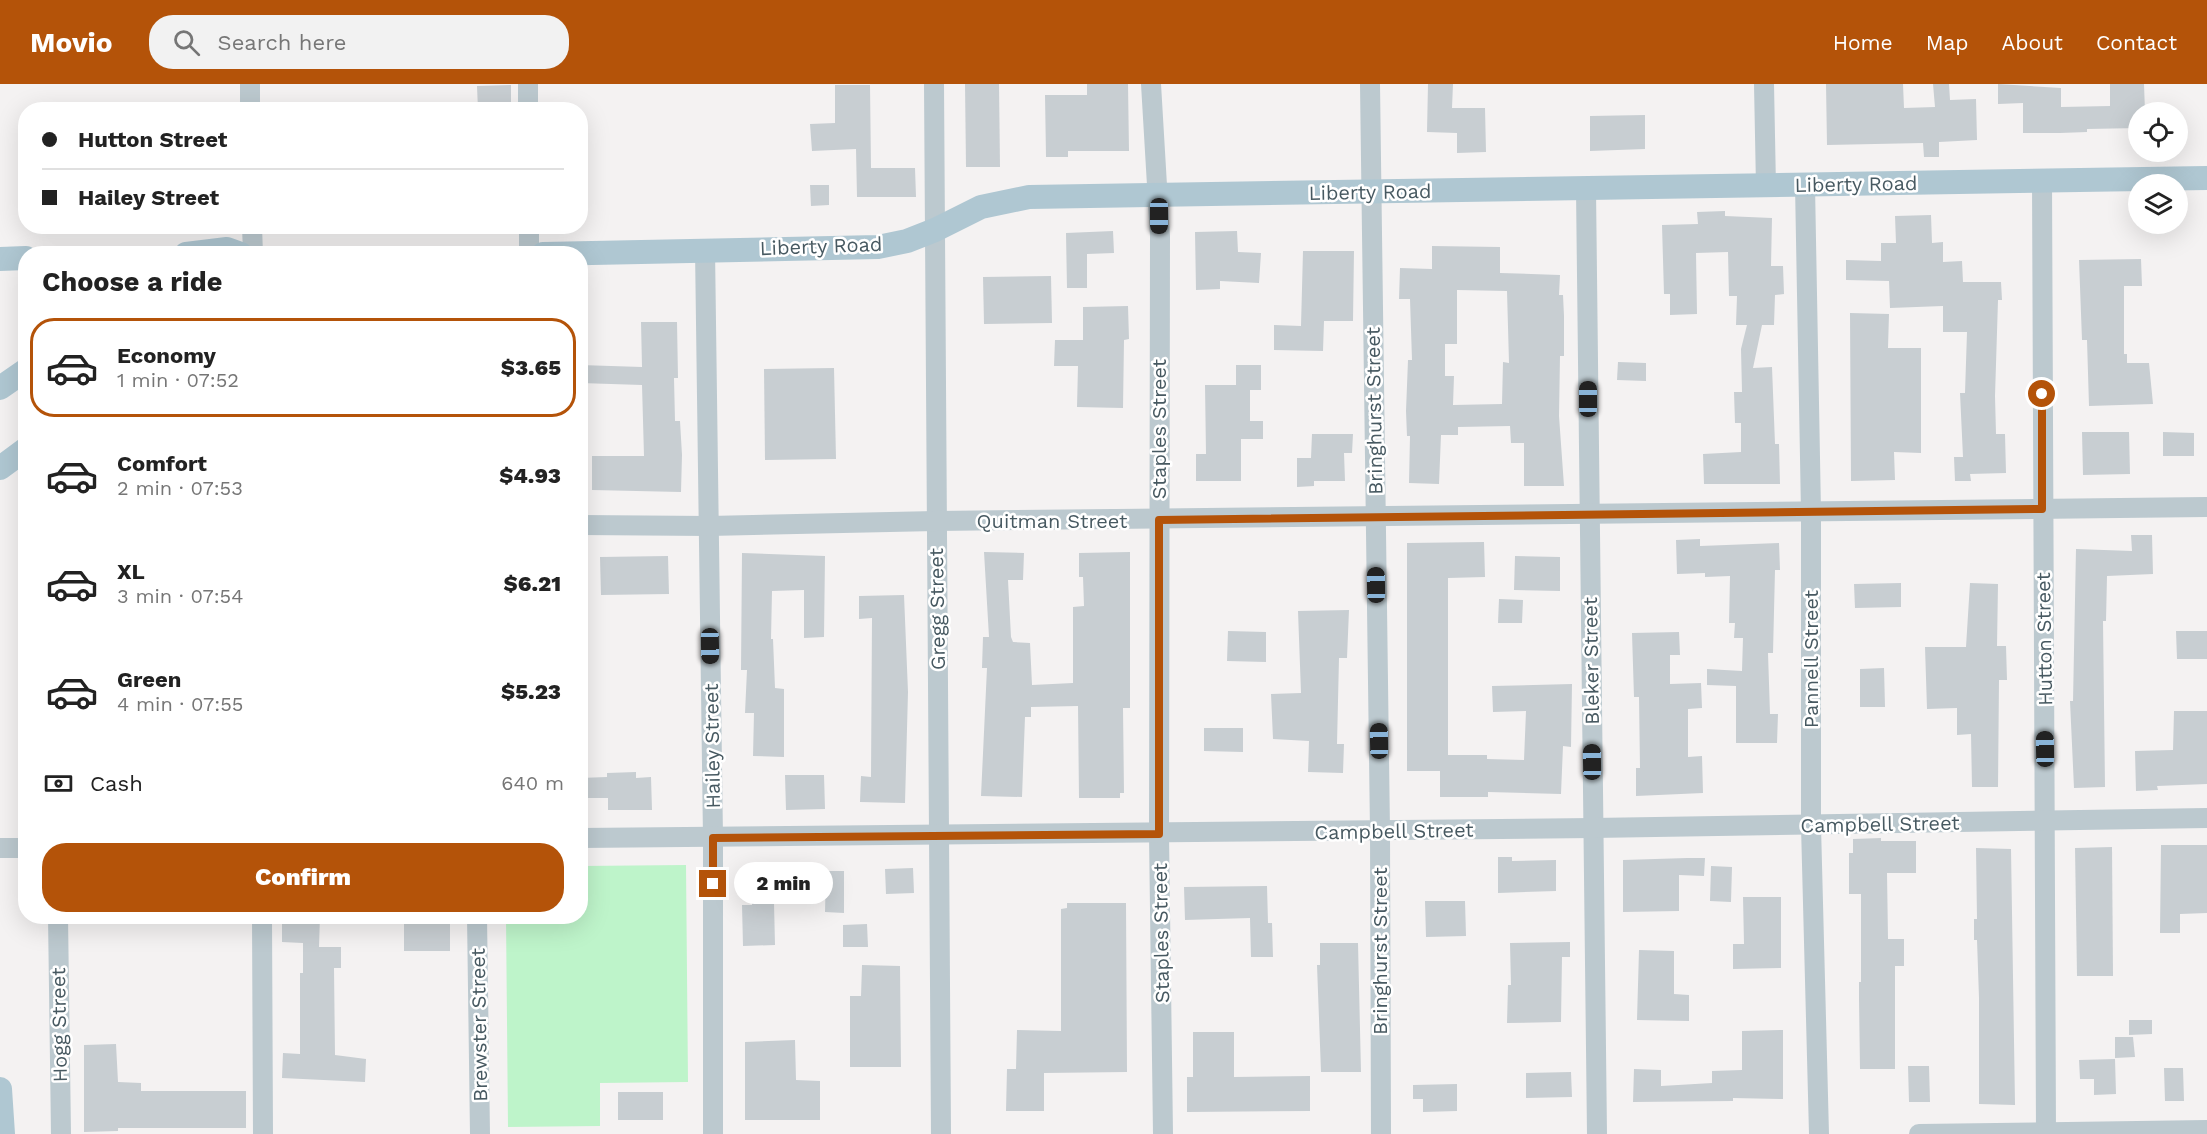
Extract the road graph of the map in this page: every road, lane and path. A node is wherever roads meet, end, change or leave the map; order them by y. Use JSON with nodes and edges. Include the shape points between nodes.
{"nodes":[{"id":1,"x":250,"y":84,"type":"edge"},
{"id":2,"x":528,"y":84,"type":"edge"},
{"id":3,"x":933,"y":84,"type":"edge"},
{"id":4,"x":1151,"y":84,"type":"edge"},
{"id":5,"x":1370,"y":84,"type":"edge"},
{"id":6,"x":1764,"y":84,"type":"edge"},
{"id":7,"x":250,"y":102,"type":"edge"},
{"id":8,"x":528,"y":102,"type":"edge"},
{"id":9,"x":2207,"y":178,"type":"edge"},
{"id":10,"x":2042,"y":180,"type":"junction"},
{"id":11,"x":1805,"y":184,"type":"junction"},
{"id":12,"x":1766,"y":187,"type":"junction"},
{"id":13,"x":1586,"y":189,"type":"junction"},
{"id":14,"x":1371,"y":192,"type":"junction"},
{"id":15,"x":1159,"y":197,"type":"junction"},
{"id":16,"x":935,"y":230,"type":"junction"},
{"id":17,"x":705,"y":249,"type":"junction"},
{"id":18,"x":588,"y":253,"type":"edge"},
{"id":19,"x":18,"y":258,"type":"edge"},
{"id":20,"x":0,"y":259,"type":"edge"},
{"id":21,"x":18,"y":376,"type":"edge"},
{"id":22,"x":0,"y":388,"type":"edge"},
{"id":23,"x":18,"y":455,"type":"edge"},
{"id":24,"x":0,"y":468,"type":"edge"},
{"id":25,"x":2207,"y":507,"type":"edge"},
{"id":26,"x":2042,"y":509,"type":"junction"},
{"id":27,"x":1811,"y":512,"type":"junction"},
{"id":28,"x":1588,"y":516,"type":"junction"},
{"id":29,"x":1375,"y":518,"type":"junction"},
{"id":30,"x":1159,"y":520,"type":"junction"},
{"id":31,"x":936,"y":521,"type":"junction"},
{"id":32,"x":588,"y":525,"type":"edge"},
{"id":33,"x":709,"y":526,"type":"junction"},
{"id":34,"x":2207,"y":818,"type":"edge"},
{"id":35,"x":2046,"y":821,"type":"junction"},
{"id":36,"x":1811,"y":826,"type":"junction"},
{"id":37,"x":1593,"y":828,"type":"junction"},
{"id":38,"x":1380,"y":831,"type":"junction"},
{"id":39,"x":1159,"y":834,"type":"junction"},
{"id":40,"x":939,"y":835,"type":"junction"},
{"id":41,"x":588,"y":838,"type":"edge"},
{"id":42,"x":713,"y":838,"type":"junction"},
{"id":43,"x":0,"y":848,"type":"edge"},
{"id":44,"x":18,"y":848,"type":"edge"},
{"id":45,"x":58,"y":924,"type":"edge"},
{"id":46,"x":262,"y":924,"type":"edge"},
{"id":47,"x":477,"y":924,"type":"edge"},
{"id":48,"x":0,"y":1089,"type":"edge"},
{"id":49,"x":2207,"y":1130,"type":"edge"},
{"id":50,"x":2046,"y":1133,"type":"edge"},
{"id":51,"x":3,"y":1134,"type":"edge"},
{"id":52,"x":61,"y":1134,"type":"edge"},
{"id":53,"x":263,"y":1134,"type":"edge"},
{"id":54,"x":480,"y":1134,"type":"edge"},
{"id":55,"x":713,"y":1134,"type":"edge"},
{"id":56,"x":941,"y":1134,"type":"edge"},
{"id":57,"x":1163,"y":1134,"type":"edge"},
{"id":58,"x":1381,"y":1134,"type":"edge"},
{"id":59,"x":1597,"y":1134,"type":"edge"},
{"id":60,"x":1819,"y":1134,"type":"edge"},
{"id":61,"x":1919,"y":1134,"type":"edge"}],
"edges":[{"from":1,"to":7,"type":"street"},
{"from":2,"to":8,"type":"street"},
{"from":3,"to":16,"type":"street","name":"Gregg Street"},
{"from":4,"to":15,"type":"street","name":"Staples Street"},
{"from":5,"to":14,"type":"street","name":"Bringhurst Street"},
{"from":6,"to":12,"type":"street"},
{"from":9,"to":10,"type":"main road","name":"Liberty Road"},
{"from":10,"to":11,"type":"main road","name":"Liberty Road"},
{"from":10,"to":26,"type":"street","name":"Hutton Street"},
{"from":11,"to":12,"type":"main road","name":"Liberty Road"},
{"from":11,"to":27,"type":"street","name":"Pannell Street"},
{"from":12,"to":13,"type":"main road","name":"Liberty Road"},
{"from":13,"to":14,"type":"main road","name":"Liberty Road"},
{"from":13,"to":28,"type":"street","name":"Bleker Street"},
{"from":14,"to":15,"type":"main road","name":"Liberty Road"},
{"from":14,"to":29,"type":"street","name":"Bringhurst Street"},
{"from":15,"to":16,"type":"main road","name":"Liberty Road","via":[[1029,198],[981,207]]},
{"from":15,"to":30,"type":"street","name":"Staples Street"},
{"from":16,"to":17,"type":"main road","name":"Liberty Road","via":[[878,247]]},
{"from":16,"to":31,"type":"street","name":"Gregg Street"},
{"from":17,"to":18,"type":"main road","name":"Liberty Road"},
{"from":17,"to":33,"type":"street","name":"Hailey Street"},
{"from":19,"to":20,"type":"main road"},
{"from":21,"to":22,"type":"main road"},
{"from":23,"to":24,"type":"main road"},
{"from":25,"to":26,"type":"street","name":"Quitman Street"},
{"from":26,"to":27,"type":"street","name":"Quitman Street"},
{"from":26,"to":35,"type":"street","name":"Hutton Street"},
{"from":27,"to":28,"type":"street","name":"Quitman Street"},
{"from":27,"to":36,"type":"street","name":"Pannell Street"},
{"from":28,"to":29,"type":"street","name":"Quitman Street"},
{"from":28,"to":37,"type":"street","name":"Bleker Street"},
{"from":29,"to":30,"type":"street","name":"Quitman Street"},
{"from":29,"to":38,"type":"street","name":"Bringhurst Street"},
{"from":30,"to":31,"type":"street","name":"Quitman Street"},
{"from":30,"to":39,"type":"street","name":"Staples Street"},
{"from":31,"to":33,"type":"street","name":"Quitman Street"},
{"from":31,"to":40,"type":"street","name":"Gregg Street"},
{"from":32,"to":33,"type":"street","name":"Quitman Street"},
{"from":33,"to":42,"type":"street","name":"Hailey Street"},
{"from":34,"to":35,"type":"street","name":"Campbell Street"},
{"from":35,"to":36,"type":"street","name":"Campbell Street"},
{"from":35,"to":50,"type":"street","name":"Hutton Street"},
{"from":36,"to":37,"type":"street","name":"Campbell Street"},
{"from":36,"to":60,"type":"street","name":"Pannell Street"},
{"from":37,"to":38,"type":"street","name":"Campbell Street"},
{"from":37,"to":59,"type":"street","name":"Bleker Street"},
{"from":38,"to":39,"type":"street","name":"Campbell Street"},
{"from":38,"to":58,"type":"street","name":"Bringhurst Street"},
{"from":39,"to":40,"type":"street","name":"Campbell Street"},
{"from":39,"to":57,"type":"street","name":"Staples Street"},
{"from":40,"to":42,"type":"street","name":"Campbell Street"},
{"from":40,"to":56,"type":"street","name":"Gregg Street"},
{"from":41,"to":42,"type":"street","name":"Campbell Street"},
{"from":42,"to":55,"type":"street","name":"Hailey Street"},
{"from":43,"to":44,"type":"street"},
{"from":45,"to":52,"type":"street","name":"Hogg Street"},
{"from":46,"to":53,"type":"street"},
{"from":47,"to":54,"type":"street","name":"Brewster Street"},
{"from":48,"to":51,"type":"main road"},
{"from":49,"to":50,"type":"street"},
{"from":50,"to":61,"type":"street"}]}
